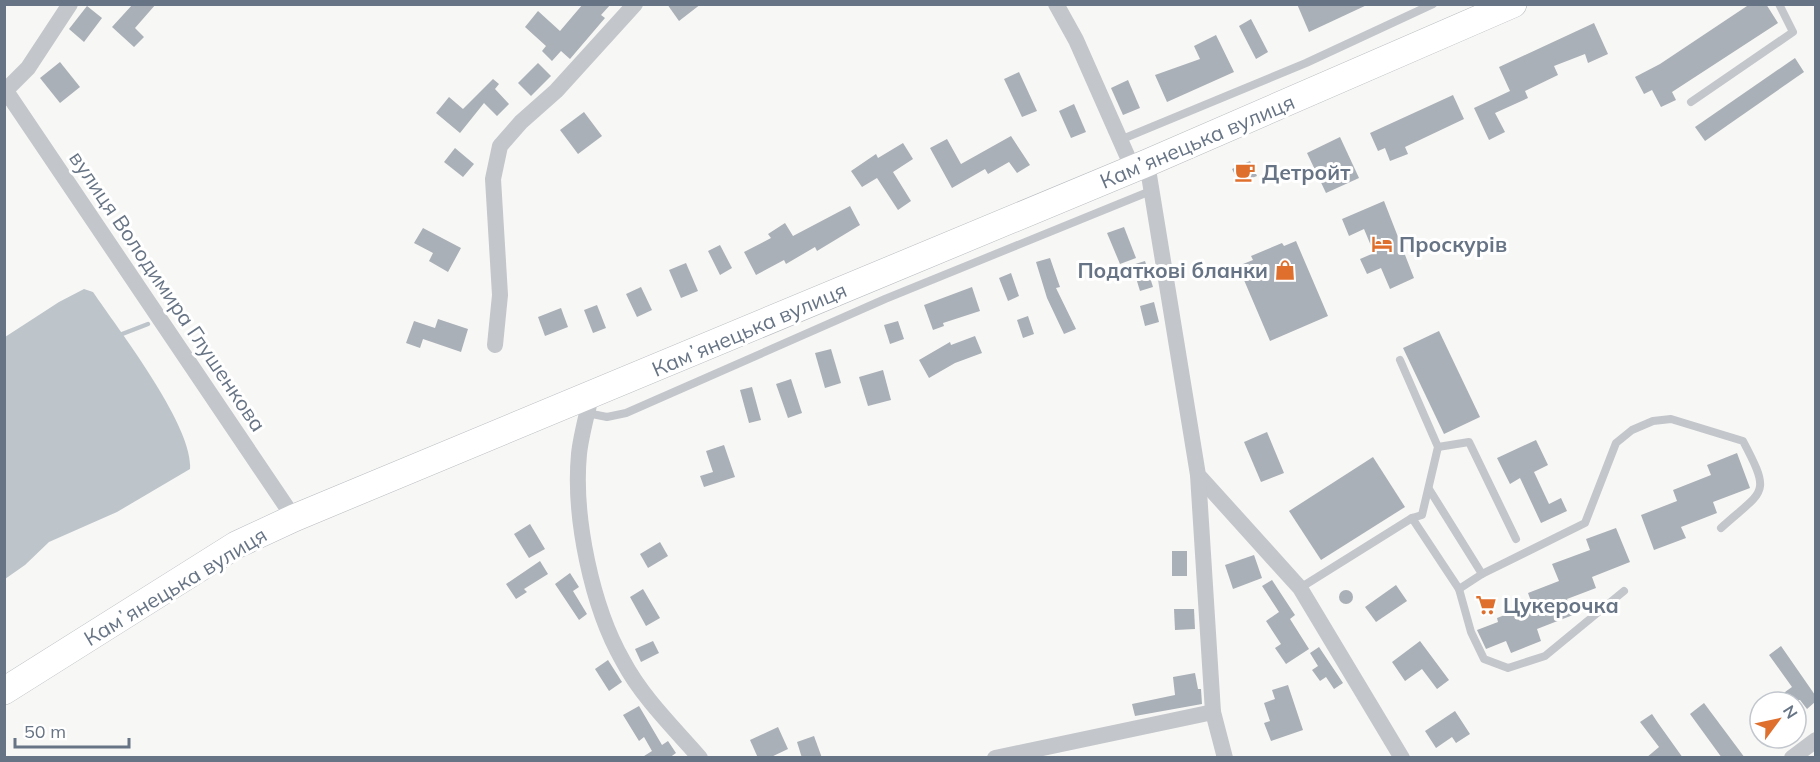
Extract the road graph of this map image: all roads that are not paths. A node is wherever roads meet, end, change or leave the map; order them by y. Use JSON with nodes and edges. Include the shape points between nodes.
{"nodes":[{"id":1,"x":70,"y":4,"type":"edge"},
{"id":2,"x":635,"y":4,"type":"edge"},
{"id":3,"x":1056,"y":4,"type":"edge"},
{"id":4,"x":1433,"y":4,"type":"edge"},
{"id":5,"x":1513,"y":4,"type":"edge"},
{"id":6,"x":1779,"y":4,"type":"edge"},
{"id":7,"x":7,"y":94,"type":"edge"},
{"id":8,"x":1691,"y":102,"type":"dead end"},
{"id":9,"x":1120,"y":140,"type":"junction"},
{"id":10,"x":1140,"y":166,"type":"junction"},
{"id":11,"x":1153,"y":190,"type":"junction"},
{"id":12,"x":495,"y":345,"type":"dead end"},
{"id":13,"x":1400,"y":360,"type":"dead end"},
{"id":14,"x":589,"y":404,"type":"junction"},
{"id":15,"x":1438,"y":447,"type":"junction"},
{"id":16,"x":1198,"y":475,"type":"junction"},
{"id":17,"x":1429,"y":489,"type":"junction"},
{"id":18,"x":294,"y":518,"type":"junction"},
{"id":19,"x":1412,"y":518,"type":"junction"},
{"id":20,"x":1721,"y":528,"type":"dead end"},
{"id":21,"x":1516,"y":538,"type":"dead end"},
{"id":22,"x":1482,"y":574,"type":"junction"},
{"id":23,"x":1300,"y":588,"type":"junction"},
{"id":24,"x":1459,"y":589,"type":"junction"},
{"id":25,"x":1624,"y":591,"type":"dead end"},
{"id":26,"x":4,"y":691,"type":"edge"},
{"id":27,"x":1213,"y":712,"type":"junction"},
{"id":28,"x":1815,"y":740,"type":"edge"},
{"id":29,"x":700,"y":758,"type":"edge"},
{"id":30,"x":995,"y":758,"type":"edge"},
{"id":31,"x":1225,"y":758,"type":"edge"},
{"id":32,"x":1402,"y":758,"type":"edge"},
{"id":33,"x":1792,"y":758,"type":"edge"}],
"edges":[{"from":1,"to":7,"type":"street"},
{"from":2,"to":12,"type":"street","via":[[500,146],[493,179],[500,295]]},
{"from":3,"to":9,"type":"street"},
{"from":4,"to":9,"type":"lane","via":[[1306,63]]},
{"from":5,"to":10,"type":"main road","name":"Камʼянецька вулиця"},
{"from":6,"to":8,"type":"lane","via":[[1793,32]]},
{"from":7,"to":18,"type":"street","name":"вулиця Володимира Глушенкова"},
{"from":9,"to":10,"type":"street"},
{"from":10,"to":11,"type":"street"},
{"from":10,"to":14,"type":"main road","name":"Камʼянецька вулиця"},
{"from":11,"to":14,"type":"lane","via":[[885,299],[626,413],[608,417]]},
{"from":11,"to":16,"type":"street"},
{"from":13,"to":15,"type":"lane"},
{"from":14,"to":18,"type":"main road","name":"Камʼянецька вулиця"},
{"from":14,"to":29,"type":"street","via":[[579,454],[580,516],[595,602],[623,662]]},
{"from":15,"to":17,"type":"lane"},
{"from":15,"to":21,"type":"lane","via":[[1469,442]]},
{"from":16,"to":23,"type":"street"},
{"from":16,"to":27,"type":"street"},
{"from":17,"to":19,"type":"lane","via":[[1422,515]]},
{"from":17,"to":22,"type":"lane"},
{"from":18,"to":26,"type":"main road","name":"Камʼянецька вулиця","via":[[236,545]]},
{"from":19,"to":23,"type":"lane"},
{"from":19,"to":24,"type":"lane"},
{"from":20,"to":22,"type":"lane","via":[[1760,493],[1762,477],[1743,441],[1671,419],[1653,420],[1616,442],[1585,523]]},
{"from":22,"to":24,"type":"lane"},
{"from":23,"to":32,"type":"street"},
{"from":24,"to":25,"type":"lane","via":[[1471,632],[1484,659],[1508,668],[1545,656]]},
{"from":27,"to":30,"type":"street"},
{"from":27,"to":31,"type":"street"},
{"from":28,"to":33,"type":"street"}]}
